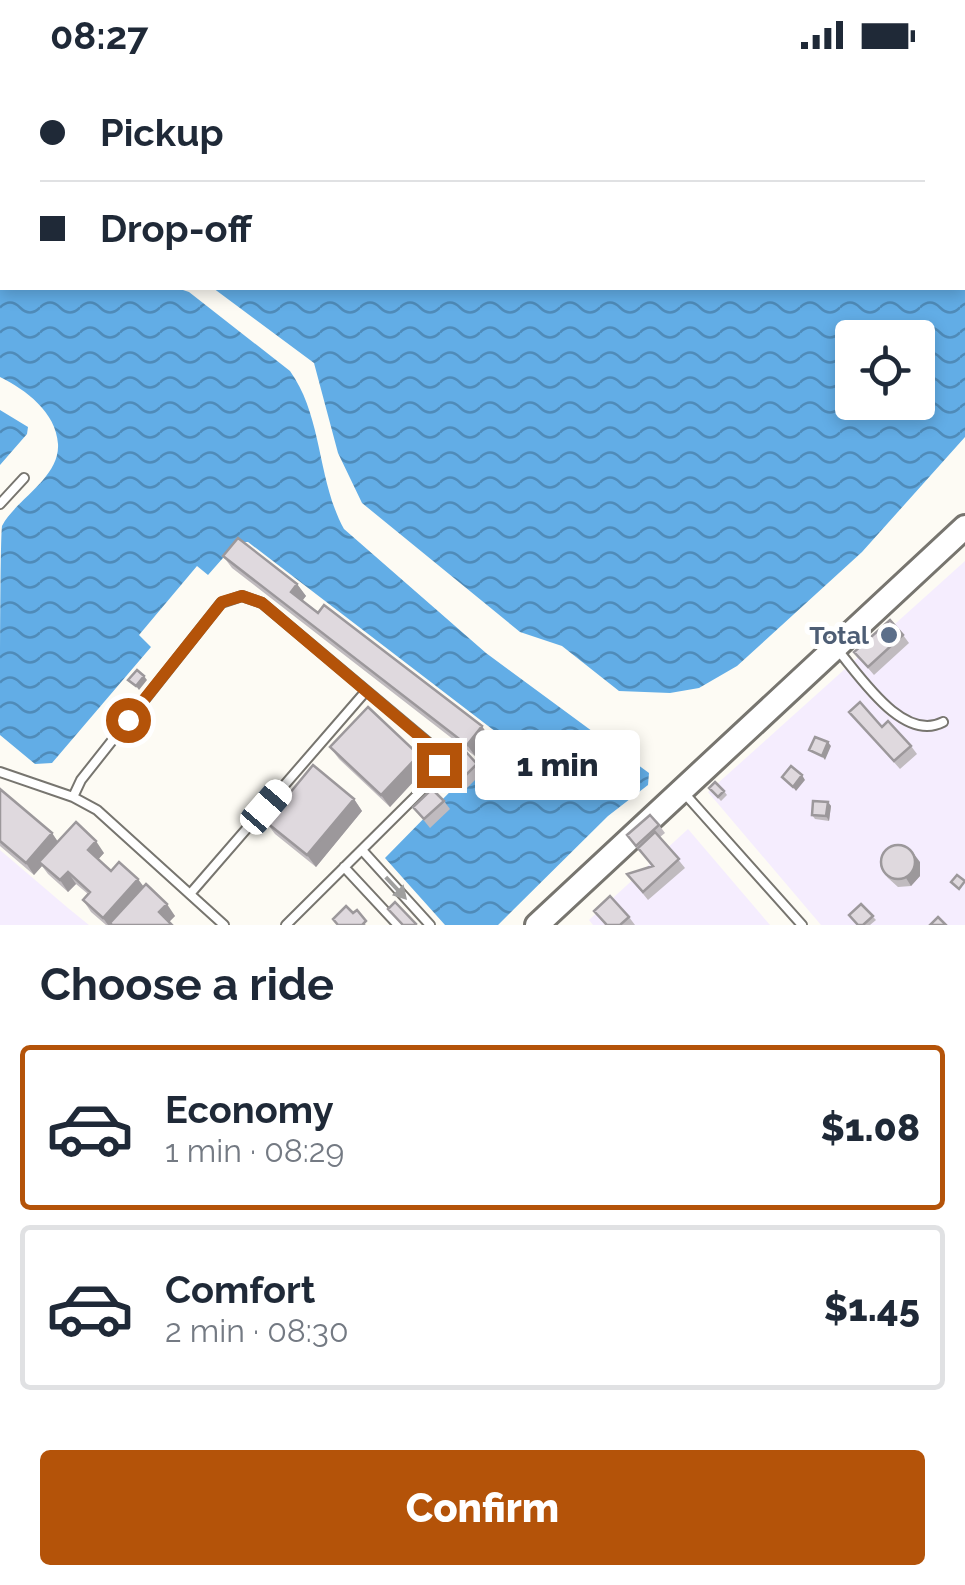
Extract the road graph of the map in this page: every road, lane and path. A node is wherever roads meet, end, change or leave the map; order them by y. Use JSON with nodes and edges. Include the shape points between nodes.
{"nodes":[{"id":1,"x":24,"y":478,"type":"dead end"},
{"id":2,"x":0,"y":504,"type":"edge"},
{"id":3,"x":965,"y":527,"type":"edge"},
{"id":4,"x":834,"y":646,"type":"junction"},
{"id":5,"x":366,"y":691,"type":"junction"},
{"id":6,"x":943,"y":722,"type":"dead end"},
{"id":7,"x":0,"y":772,"type":"edge"},
{"id":8,"x":681,"y":790,"type":"junction"},
{"id":9,"x":73,"y":797,"type":"junction"},
{"id":10,"x":362,"y":850,"type":"junction"},
{"id":11,"x":344,"y":868,"type":"junction"},
{"id":12,"x":190,"y":894,"type":"junction"},
{"id":13,"x":224,"y":925,"type":"edge"},
{"id":14,"x":286,"y":925,"type":"edge"},
{"id":15,"x":398,"y":925,"type":"edge"},
{"id":16,"x":430,"y":925,"type":"edge"},
{"id":17,"x":537,"y":925,"type":"edge"},
{"id":18,"x":802,"y":925,"type":"edge"}],
"edges":[{"from":1,"to":2,"type":"lane"},
{"from":3,"to":4,"type":"street"},
{"from":4,"to":6,"type":"lane","via":[[893,711],[917,727]]},
{"from":4,"to":8,"type":"street"},
{"from":5,"to":9,"type":"lane","via":[[262,603],[231,598]]},
{"from":5,"to":10,"type":"lane","via":[[436,750],[439,765],[434,779]]},
{"from":5,"to":12,"type":"lane"},
{"from":7,"to":9,"type":"lane"},
{"from":8,"to":17,"type":"street"},
{"from":8,"to":18,"type":"lane"},
{"from":9,"to":12,"type":"lane","via":[[97,810]]},
{"from":10,"to":11,"type":"lane"},
{"from":10,"to":16,"type":"lane","one_way":true},
{"from":11,"to":14,"type":"lane"},
{"from":11,"to":15,"type":"lane"},
{"from":12,"to":13,"type":"lane"}]}
